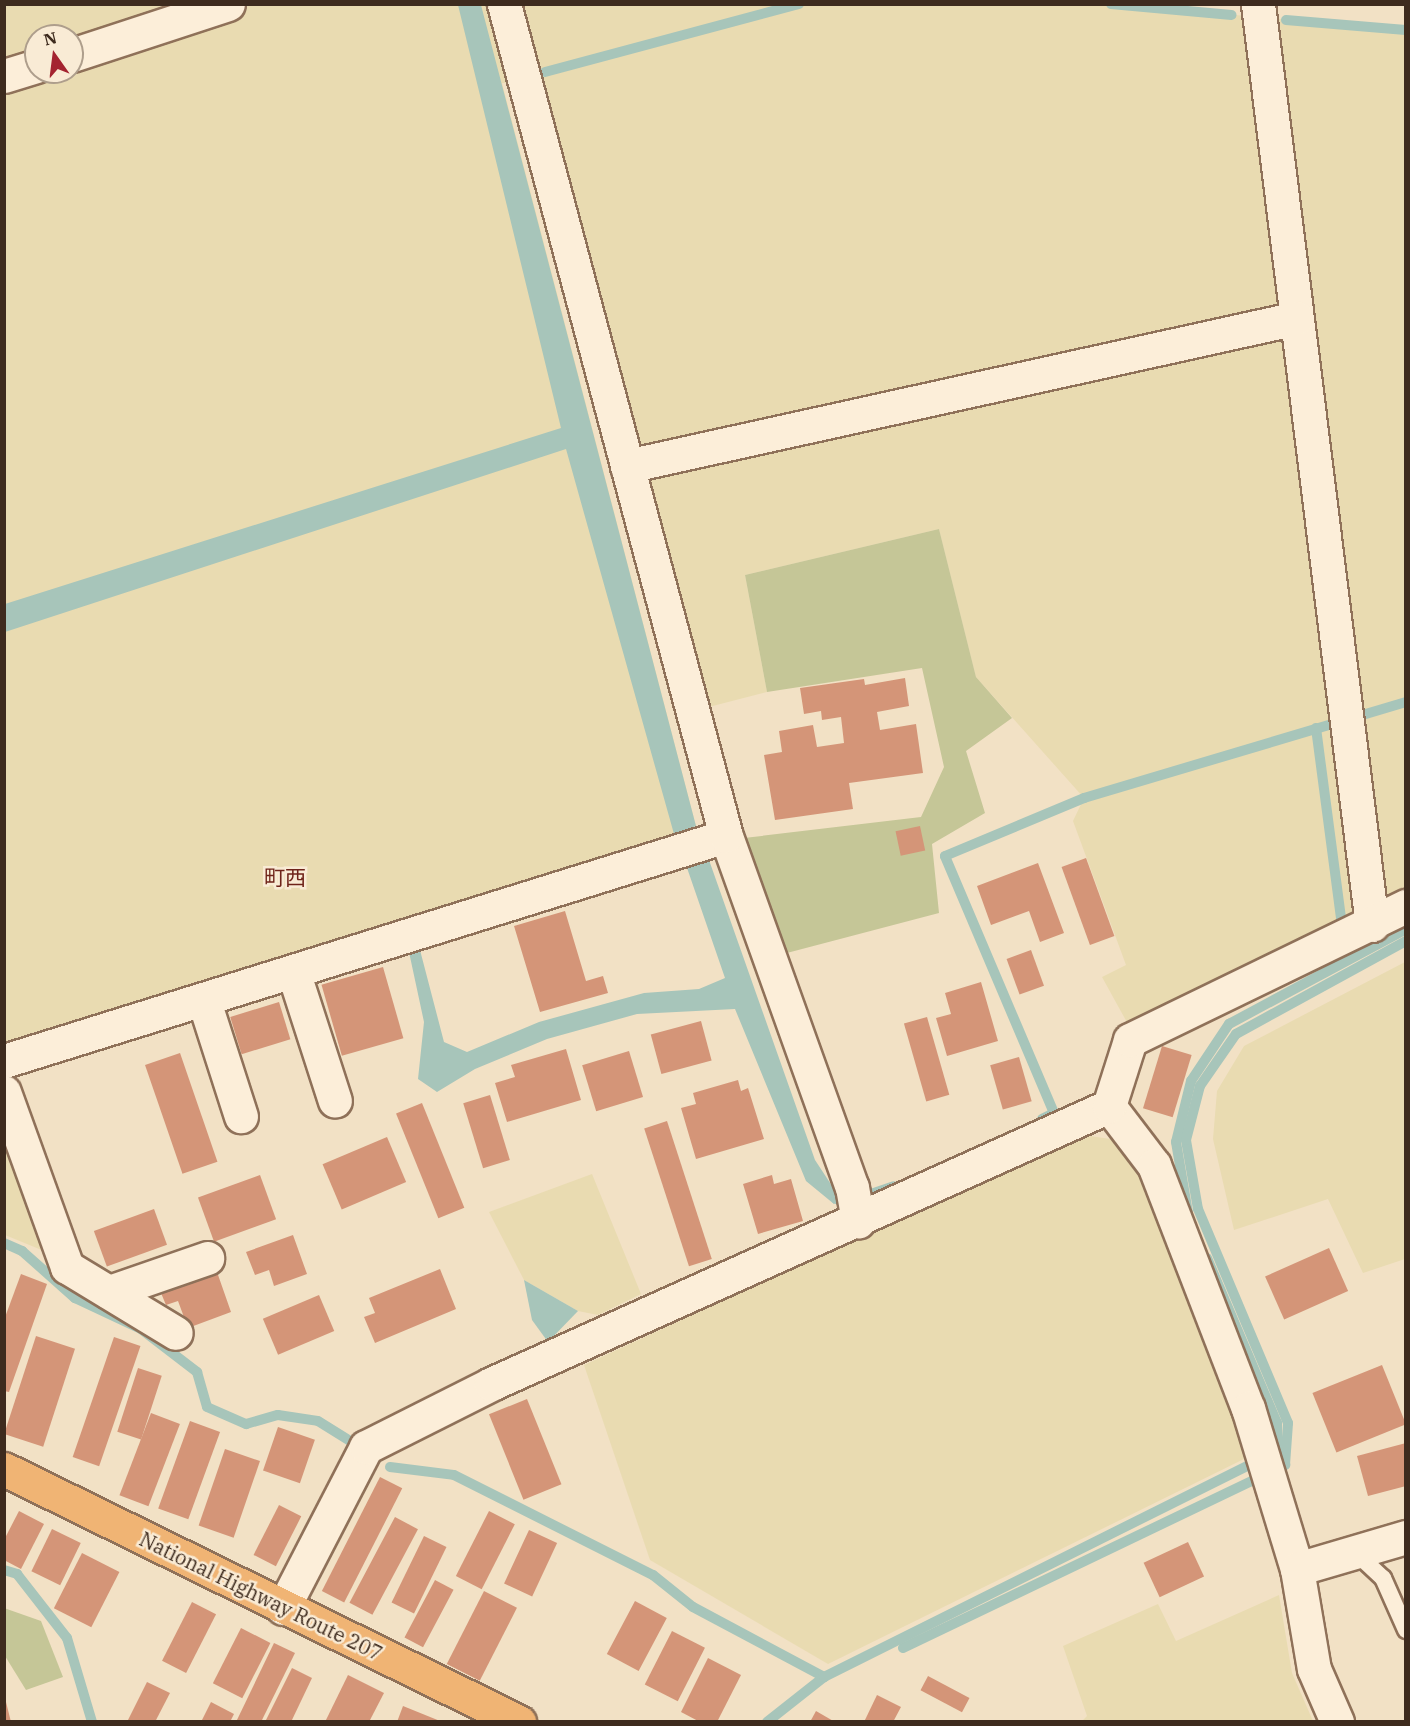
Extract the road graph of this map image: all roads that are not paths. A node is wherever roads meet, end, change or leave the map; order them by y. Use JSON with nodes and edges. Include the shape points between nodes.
{"nodes":[{"id":1,"x":228,"y":4,"type":"edge"},
{"id":2,"x":504,"y":4,"type":"edge"},
{"id":3,"x":1258,"y":4,"type":"edge"},
{"id":4,"x":84,"y":51,"type":"edge"},
{"id":5,"x":24,"y":70,"type":"edge"},
{"id":6,"x":4,"y":76,"type":"edge"},
{"id":7,"x":1297,"y":318,"type":"junction"},
{"id":8,"x":627,"y":466,"type":"junction"},
{"id":9,"x":701,"y":844,"type":"junction"},
{"id":10,"x":1406,"y":906,"type":"edge"},
{"id":11,"x":1351,"y":935,"type":"junction"},
{"id":12,"x":294,"y":974,"type":"junction"},
{"id":13,"x":204,"y":1000,"type":"junction"},
{"id":14,"x":4,"y":1061,"type":"edge"},
{"id":15,"x":4,"y":1092,"type":"edge"},
{"id":16,"x":335,"y":1101,"type":"dead end"},
{"id":17,"x":1109,"y":1106,"type":"junction"},
{"id":18,"x":241,"y":1116,"type":"dead end"},
{"id":19,"x":858,"y":1221,"type":"junction"},
{"id":20,"x":207,"y":1258,"type":"dead end"},
{"id":21,"x":109,"y":1292,"type":"junction"},
{"id":22,"x":176,"y":1333,"type":"dead end"},
{"id":23,"x":4,"y":1469,"type":"edge"},
{"id":24,"x":1406,"y":1537,"type":"edge"},
{"id":25,"x":1356,"y":1553,"type":"junction"},
{"id":26,"x":1297,"y":1569,"type":"junction"},
{"id":27,"x":284,"y":1608,"type":"junction"},
{"id":28,"x":1406,"y":1630,"type":"edge"},
{"id":29,"x":519,"y":1722,"type":"edge"},
{"id":30,"x":1337,"y":1722,"type":"edge"}],
"edges":[{"from":1,"to":4,"type":"street"},
{"from":2,"to":8,"type":"street"},
{"from":3,"to":7,"type":"street"},
{"from":5,"to":6,"type":"street"},
{"from":7,"to":8,"type":"street"},
{"from":7,"to":11,"type":"street","via":[[1346,719]]},
{"from":8,"to":9,"type":"street"},
{"from":9,"to":12,"type":"street"},
{"from":9,"to":19,"type":"street","via":[[852,1187]]},
{"from":10,"to":11,"type":"street"},
{"from":11,"to":17,"type":"street","via":[[1130,1040]]},
{"from":12,"to":13,"type":"street"},
{"from":12,"to":16,"type":"street"},
{"from":13,"to":14,"type":"street"},
{"from":13,"to":18,"type":"street"},
{"from":15,"to":21,"type":"street","via":[[67,1267]]},
{"from":17,"to":19,"type":"street"},
{"from":17,"to":26,"type":"street","via":[[1154,1165],[1260,1447]]},
{"from":19,"to":27,"type":"street","via":[[491,1384],[366,1447]]},
{"from":20,"to":21,"type":"street"},
{"from":21,"to":22,"type":"street"},
{"from":23,"to":27,"type":"highway","name":"National Highway Route 207"},
{"from":24,"to":25,"type":"street"},
{"from":25,"to":26,"type":"street"},
{"from":25,"to":28,"type":"lane","via":[[1383,1578]]},
{"from":26,"to":30,"type":"street","via":[[1314,1669]]},
{"from":27,"to":29,"type":"highway","name":"National Highway Route 207"}]}
